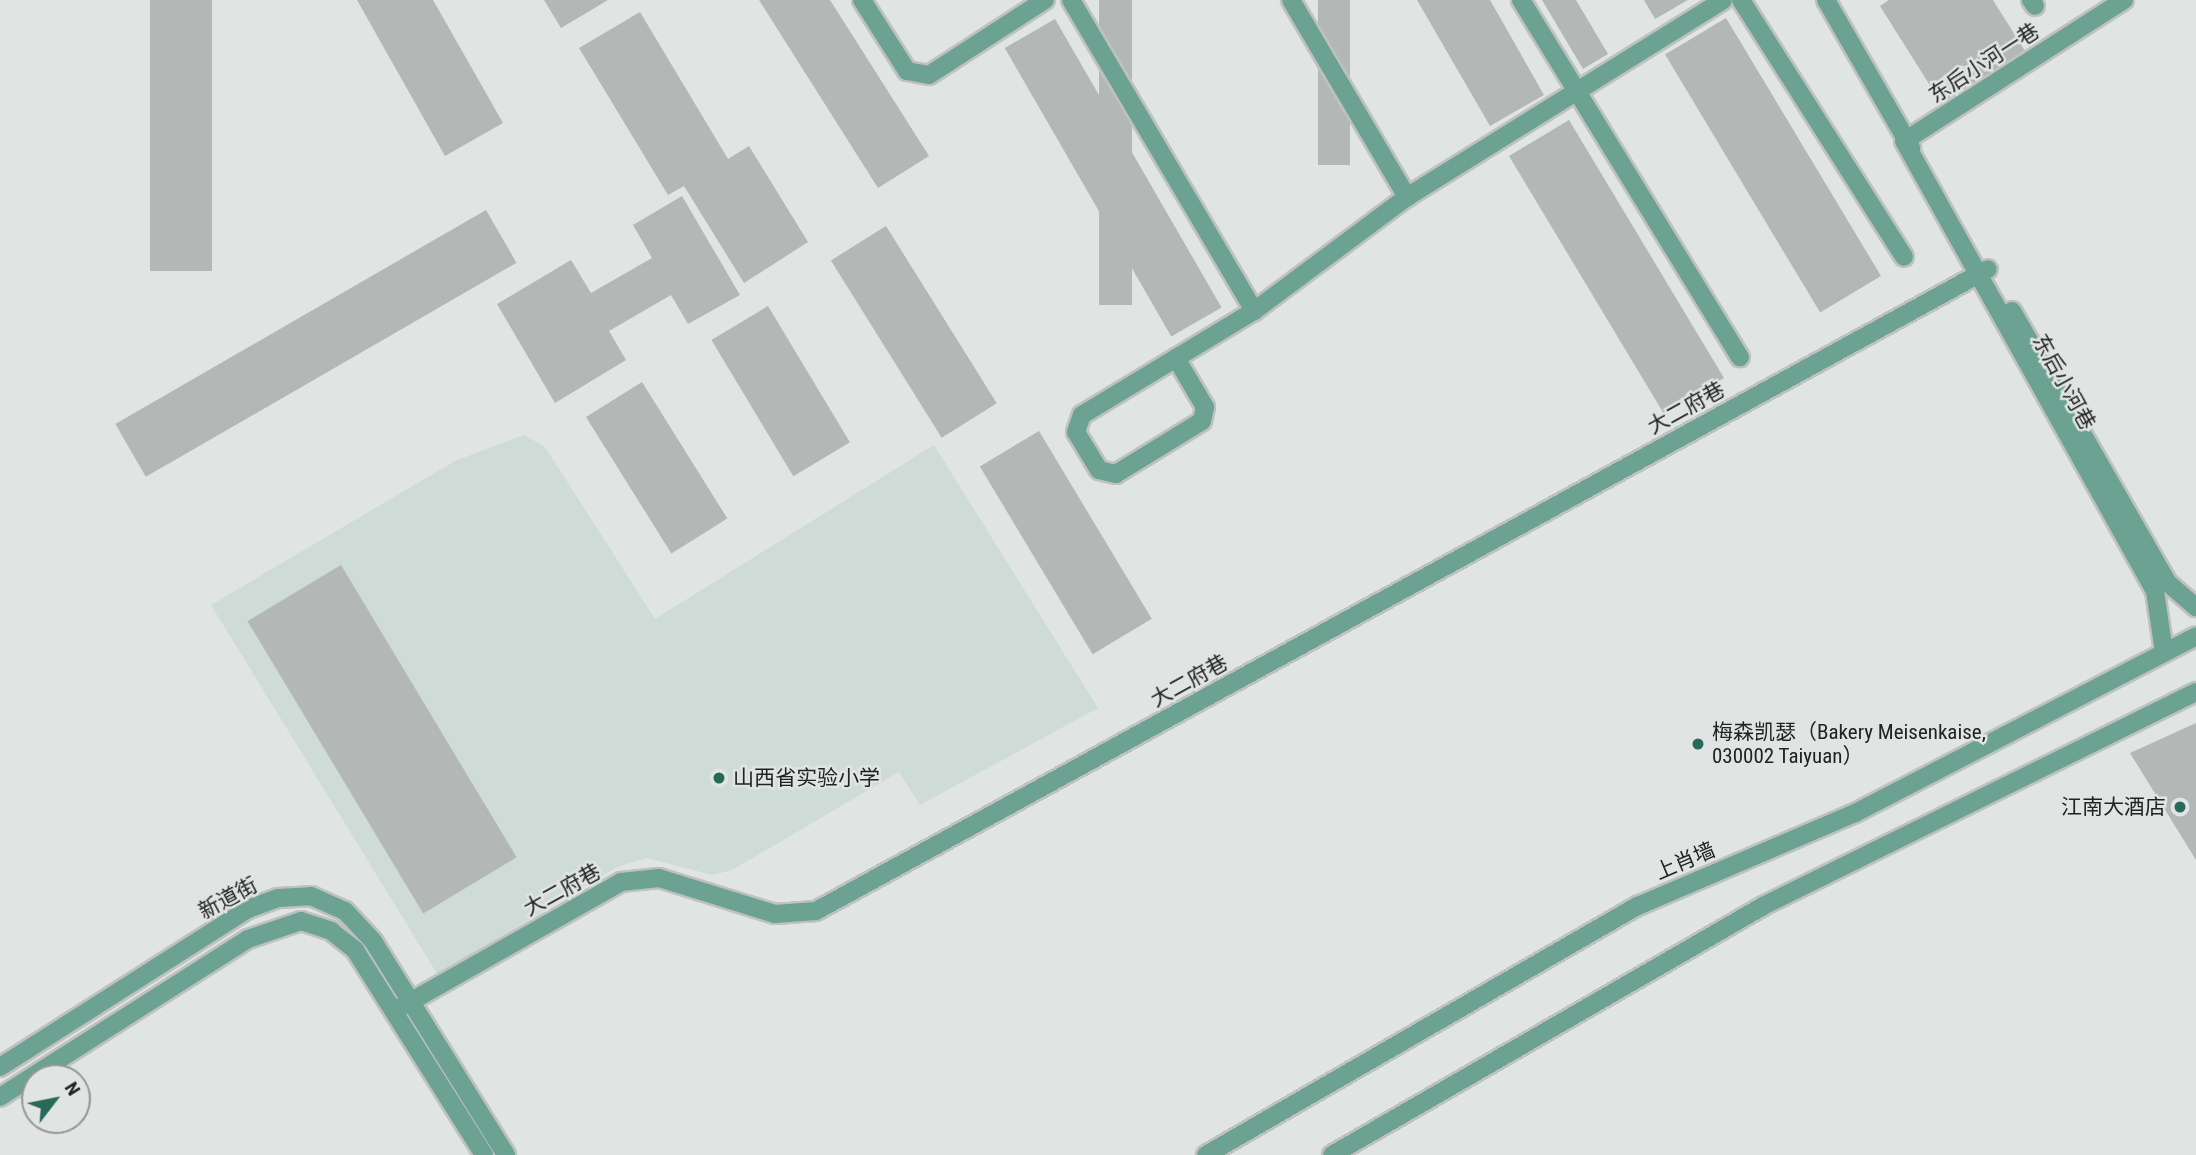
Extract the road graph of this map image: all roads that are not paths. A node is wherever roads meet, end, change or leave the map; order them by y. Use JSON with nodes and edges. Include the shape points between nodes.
{"nodes":[{"id":1,"x":862,"y":0,"type":"edge"},
{"id":2,"x":1045,"y":0,"type":"edge"},
{"id":3,"x":1071,"y":0,"type":"edge"},
{"id":4,"x":1291,"y":0,"type":"edge"},
{"id":5,"x":1521,"y":0,"type":"edge"},
{"id":6,"x":1723,"y":0,"type":"edge"},
{"id":7,"x":1741,"y":0,"type":"edge"},
{"id":8,"x":1826,"y":0,"type":"edge"},
{"id":9,"x":2124,"y":0,"type":"edge"},
{"id":10,"x":1574,"y":91,"type":"junction"},
{"id":11,"x":1905,"y":141,"type":"junction"},
{"id":12,"x":1407,"y":197,"type":"junction"},
{"id":13,"x":1904,"y":257,"type":"dead end"},
{"id":14,"x":1983,"y":271,"type":"junction"},
{"id":15,"x":1254,"y":311,"type":"junction"},
{"id":16,"x":1740,"y":357,"type":"dead end"},
{"id":17,"x":1176,"y":358,"type":"junction"},
{"id":18,"x":2196,"y":607,"type":"edge"},
{"id":19,"x":2196,"y":636,"type":"edge"},
{"id":20,"x":2164,"y":652,"type":"junction"},
{"id":21,"x":2196,"y":692,"type":"edge"},
{"id":22,"x":410,"y":1002,"type":"junction"},
{"id":23,"x":394,"y":1011,"type":"junction"},
{"id":24,"x":0,"y":1067,"type":"edge"},
{"id":25,"x":0,"y":1097,"type":"edge"},
{"id":26,"x":484,"y":1155,"type":"edge"},
{"id":27,"x":506,"y":1155,"type":"edge"},
{"id":28,"x":1206,"y":1155,"type":"edge"},
{"id":29,"x":1332,"y":1155,"type":"edge"}],
"edges":[{"from":1,"to":2,"type":"street","via":[[907,71],[929,75]]},
{"from":3,"to":15,"type":"street"},
{"from":4,"to":12,"type":"street"},
{"from":5,"to":10,"type":"street"},
{"from":6,"to":10,"type":"street"},
{"from":7,"to":13,"type":"street"},
{"from":8,"to":11,"type":"street","name":"东后小河巷"},
{"from":9,"to":11,"type":"street","name":"东后小河一巷"},
{"from":10,"to":12,"type":"street"},
{"from":10,"to":16,"type":"street"},
{"from":11,"to":14,"type":"street","name":"东后小河巷","via":[[1929,169]]},
{"from":12,"to":15,"type":"street"},
{"from":14,"to":18,"type":"street","name":"东后小河巷","via":[[2168,583]]},
{"from":14,"to":20,"type":"street","name":"东后小河巷","via":[[2155,592]]},
{"from":14,"to":22,"type":"street","name":"大二府巷","via":[[816,911],[775,914],[659,878],[621,882]]},
{"from":15,"to":17,"type":"street"},
{"from":17,"to":17,"type":"street","via":[[1082,415],[1076,432],[1099,470],[1116,474],[1202,421],[1205,407]]},
{"from":19,"to":20,"type":"street","name":"上肖墙"},
{"from":20,"to":28,"type":"street","name":"上肖墙","via":[[1855,813],[1638,906]]},
{"from":21,"to":29,"type":"street","via":[[1763,906]]},
{"from":22,"to":23,"type":"street","name":"大二府巷"},
{"from":22,"to":24,"type":"street","name":"新道街","via":[[373,941],[345,911],[311,896],[278,898],[248,909]]},
{"from":22,"to":27,"type":"street","name":"新道街"},
{"from":23,"to":25,"type":"street","via":[[355,950],[331,931],[301,921],[274,926]]},
{"from":23,"to":26,"type":"street"}]}
